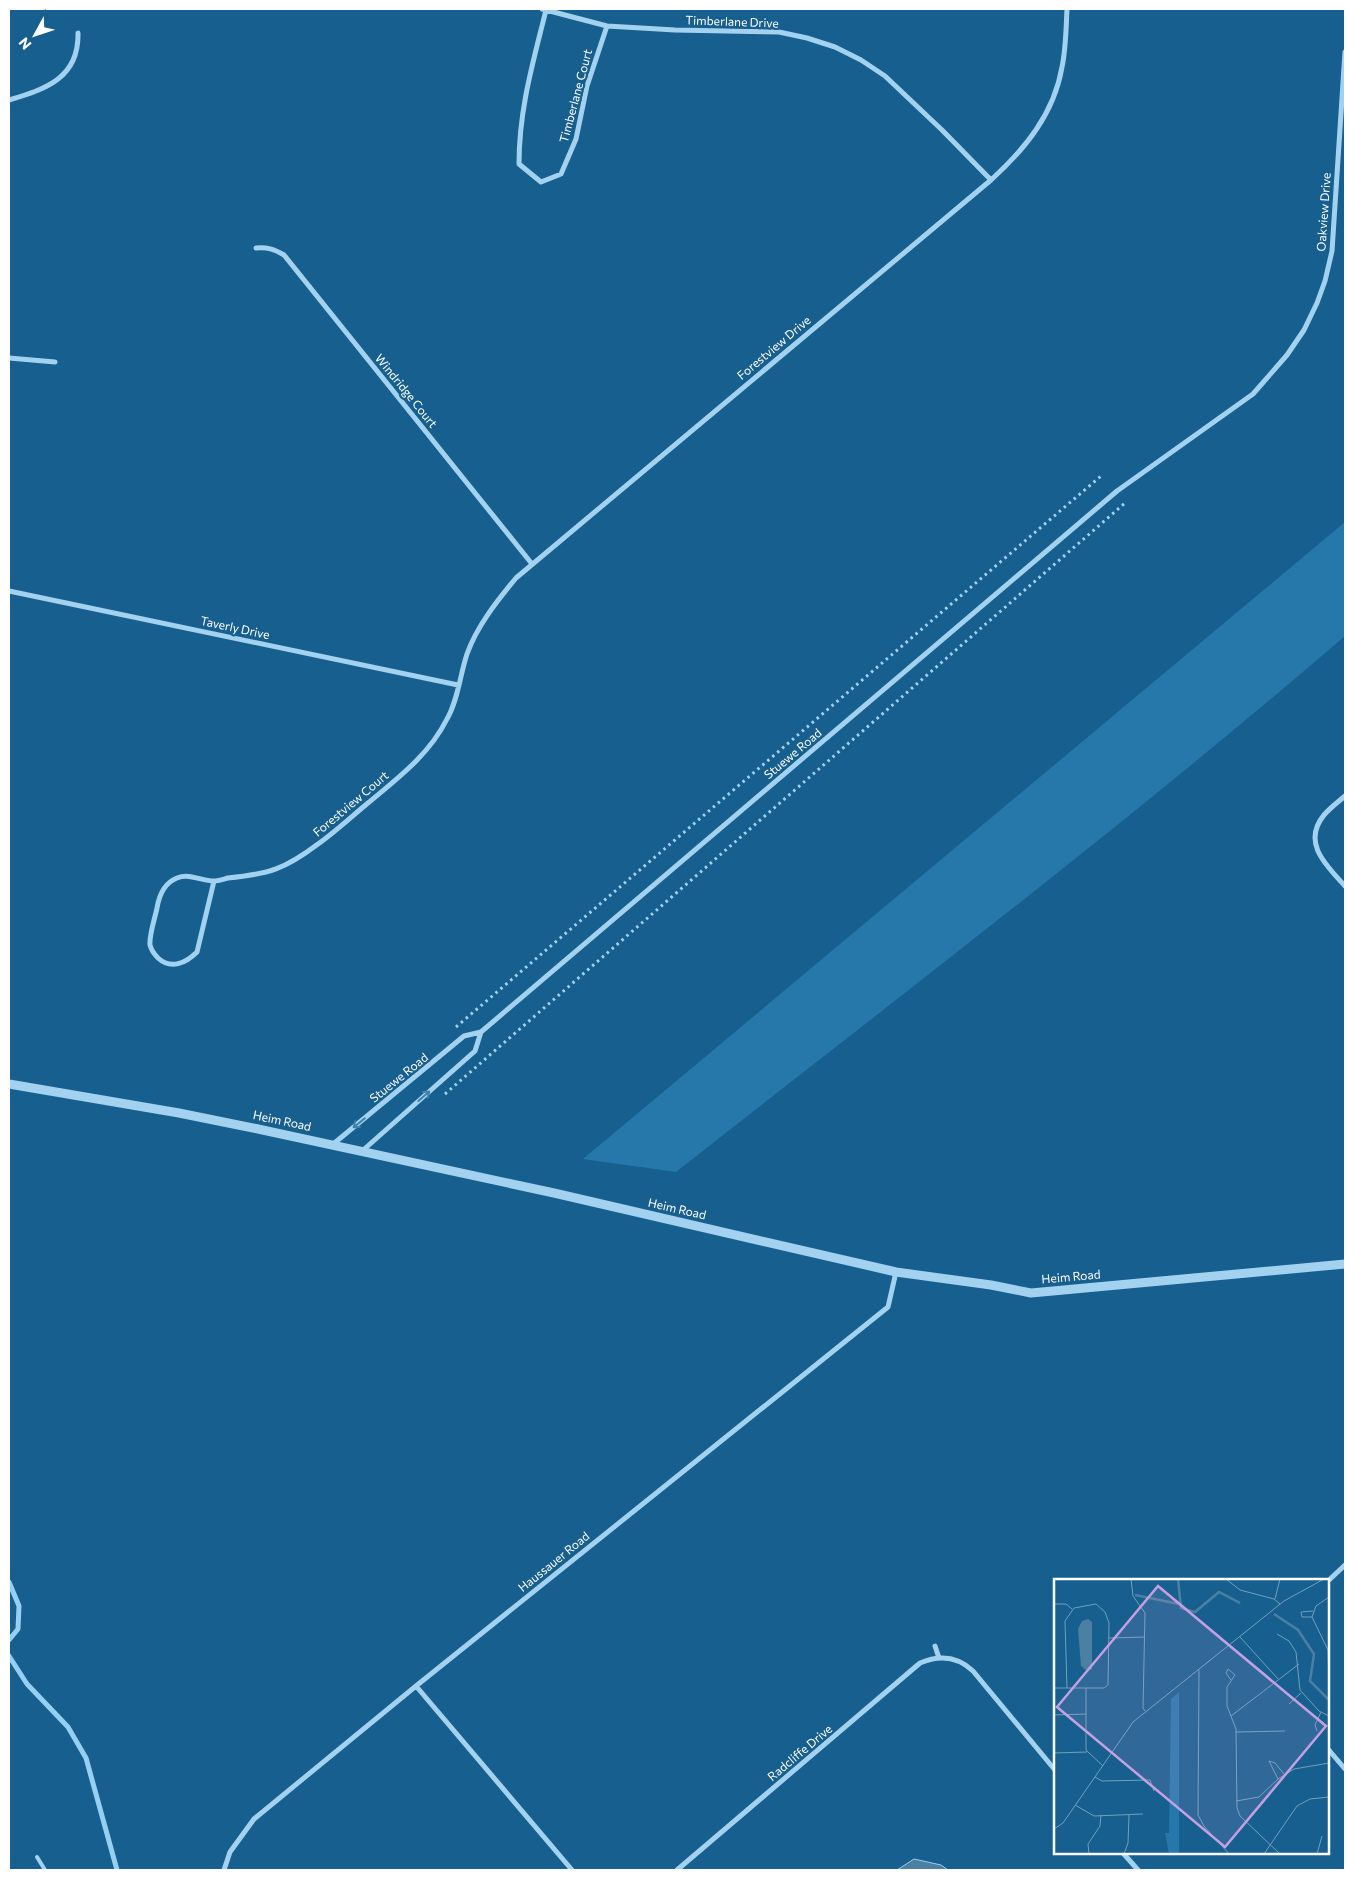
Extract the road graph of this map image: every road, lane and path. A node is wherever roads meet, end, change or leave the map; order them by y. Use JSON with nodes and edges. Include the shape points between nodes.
{"nodes":[{"id":1,"x":1067,"y":9,"type":"edge"},
{"id":2,"x":544,"y":10,"type":"edge"},
{"id":3,"x":607,"y":26,"type":"junction"},
{"id":4,"x":78,"y":33,"type":"dead end"},
{"id":5,"x":1345,"y":52,"type":"edge"},
{"id":6,"x":9,"y":100,"type":"edge"},
{"id":7,"x":991,"y":180,"type":"junction"},
{"id":8,"x":256,"y":248,"type":"dead end"},
{"id":9,"x":9,"y":358,"type":"edge"},
{"id":10,"x":54,"y":362,"type":"dead end"},
{"id":11,"x":1101,"y":476,"type":"dead end"},
{"id":12,"x":1117,"y":491,"type":"joint"},
{"id":13,"x":1125,"y":503,"type":"dead end"},
{"id":14,"x":532,"y":564,"type":"junction"},
{"id":15,"x":9,"y":591,"type":"edge"},
{"id":16,"x":458,"y":685,"type":"junction"},
{"id":17,"x":1345,"y":796,"type":"edge"},
{"id":18,"x":214,"y":881,"type":"junction"},
{"id":19,"x":1345,"y":886,"type":"edge"},
{"id":20,"x":481,"y":1032,"type":"junction"},
{"id":21,"x":449,"y":1033,"type":"dead end"},
{"id":22,"x":9,"y":1084,"type":"edge"},
{"id":23,"x":444,"y":1094,"type":"dead end"},
{"id":24,"x":332,"y":1145,"type":"junction"},
{"id":25,"x":361,"y":1152,"type":"junction"},
{"id":26,"x":1345,"y":1264,"type":"edge"},
{"id":27,"x":896,"y":1272,"type":"junction"},
{"id":28,"x":1345,"y":1565,"type":"edge"},
{"id":29,"x":1329,"y":1580,"type":"edge"},
{"id":30,"x":935,"y":1646,"type":"dead end"},
{"id":31,"x":939,"y":1658,"type":"junction"},
{"id":32,"x":416,"y":1686,"type":"junction"},
{"id":33,"x":1329,"y":1750,"type":"edge"},
{"id":34,"x":1054,"y":1769,"type":"edge"},
{"id":35,"x":1345,"y":1769,"type":"edge"},
{"id":36,"x":1124,"y":1854,"type":"edge"},
{"id":37,"x":37,"y":1857,"type":"dead end"},
{"id":38,"x":45,"y":1870,"type":"edge"},
{"id":39,"x":224,"y":1870,"type":"edge"},
{"id":40,"x":572,"y":1870,"type":"edge"},
{"id":41,"x":677,"y":1870,"type":"edge"},
{"id":42,"x":1138,"y":1870,"type":"edge"}],
"edges":[{"from":1,"to":7,"type":"street","name":"Forestview Drive","via":[[1062,67],[1047,112],[1016,157]]},
{"from":2,"to":3,"type":"street","name":"Timberlane Drive"},
{"from":2,"to":3,"type":"street","name":"Timberlane Court","via":[[523,102],[519,135],[519,164],[541,182],[561,174],[565,165],[576,139],[587,86]]},
{"from":3,"to":7,"type":"street","name":"Timberlane Drive","via":[[779,32],[835,47],[885,76]]},
{"from":4,"to":6,"type":"street","via":[[76,56],[60,79],[28,95]]},
{"from":5,"to":12,"type":"street","name":"Oakview Drive","via":[[1332,252],[1325,281],[1304,330],[1253,394]]},
{"from":7,"to":14,"type":"street","name":"Forestview Drive"},
{"from":8,"to":14,"type":"street","name":"Windridge Court","via":[[270,248],[284,255]]},
{"from":9,"to":10,"type":"street"},
{"from":11,"to":21,"type":"path"},
{"from":12,"to":20,"type":"street","name":"Stuewe Road"},
{"from":13,"to":23,"type":"path"},
{"from":14,"to":16,"type":"street","name":"Forestview Drive","via":[[497,600],[479,629]]},
{"from":15,"to":16,"type":"street","name":"Taverly Drive"},
{"from":16,"to":18,"type":"street","name":"Forestview Court","via":[[451,711],[433,743],[415,763],[321,842],[303,856],[264,874]]},
{"from":17,"to":19,"type":"street","via":[[1324,814],[1315,837],[1321,860]]},
{"from":18,"to":18,"type":"street","name":"Forestview Court","via":[[184,876],[174,878],[166,885],[159,897],[150,945],[163,963],[181,963],[197,952]]},
{"from":20,"to":24,"type":"street","name":"Stuewe Road","one_way":true,"via":[[464,1036]]},
{"from":25,"to":20,"type":"street","name":"Stuewe Road","one_way":true,"via":[[476,1051]]},
{"from":22,"to":24,"type":"street","name":"Heim Road","via":[[179,1113]]},
{"from":24,"to":25,"type":"street","name":"Heim Road"},
{"from":25,"to":27,"type":"street","name":"Heim Road"},
{"from":26,"to":27,"type":"street","name":"Heim Road","via":[[1031,1293]]},
{"from":27,"to":32,"type":"street","name":"Haussauer Road","via":[[888,1307]]},
{"from":28,"to":29,"type":"street"},
{"from":30,"to":31,"type":"street"},
{"from":31,"to":34,"type":"street","via":[[958,1660],[973,1671]]},
{"from":31,"to":41,"type":"street","name":"Radcliffe Drive","via":[[920,1664]]},
{"from":32,"to":39,"type":"street","name":"Haussauer Road","via":[[254,1819],[230,1852]]},
{"from":32,"to":40,"type":"street"},
{"from":33,"to":35,"type":"street"},
{"from":36,"to":42,"type":"street"},
{"from":37,"to":38,"type":"lane"}]}
